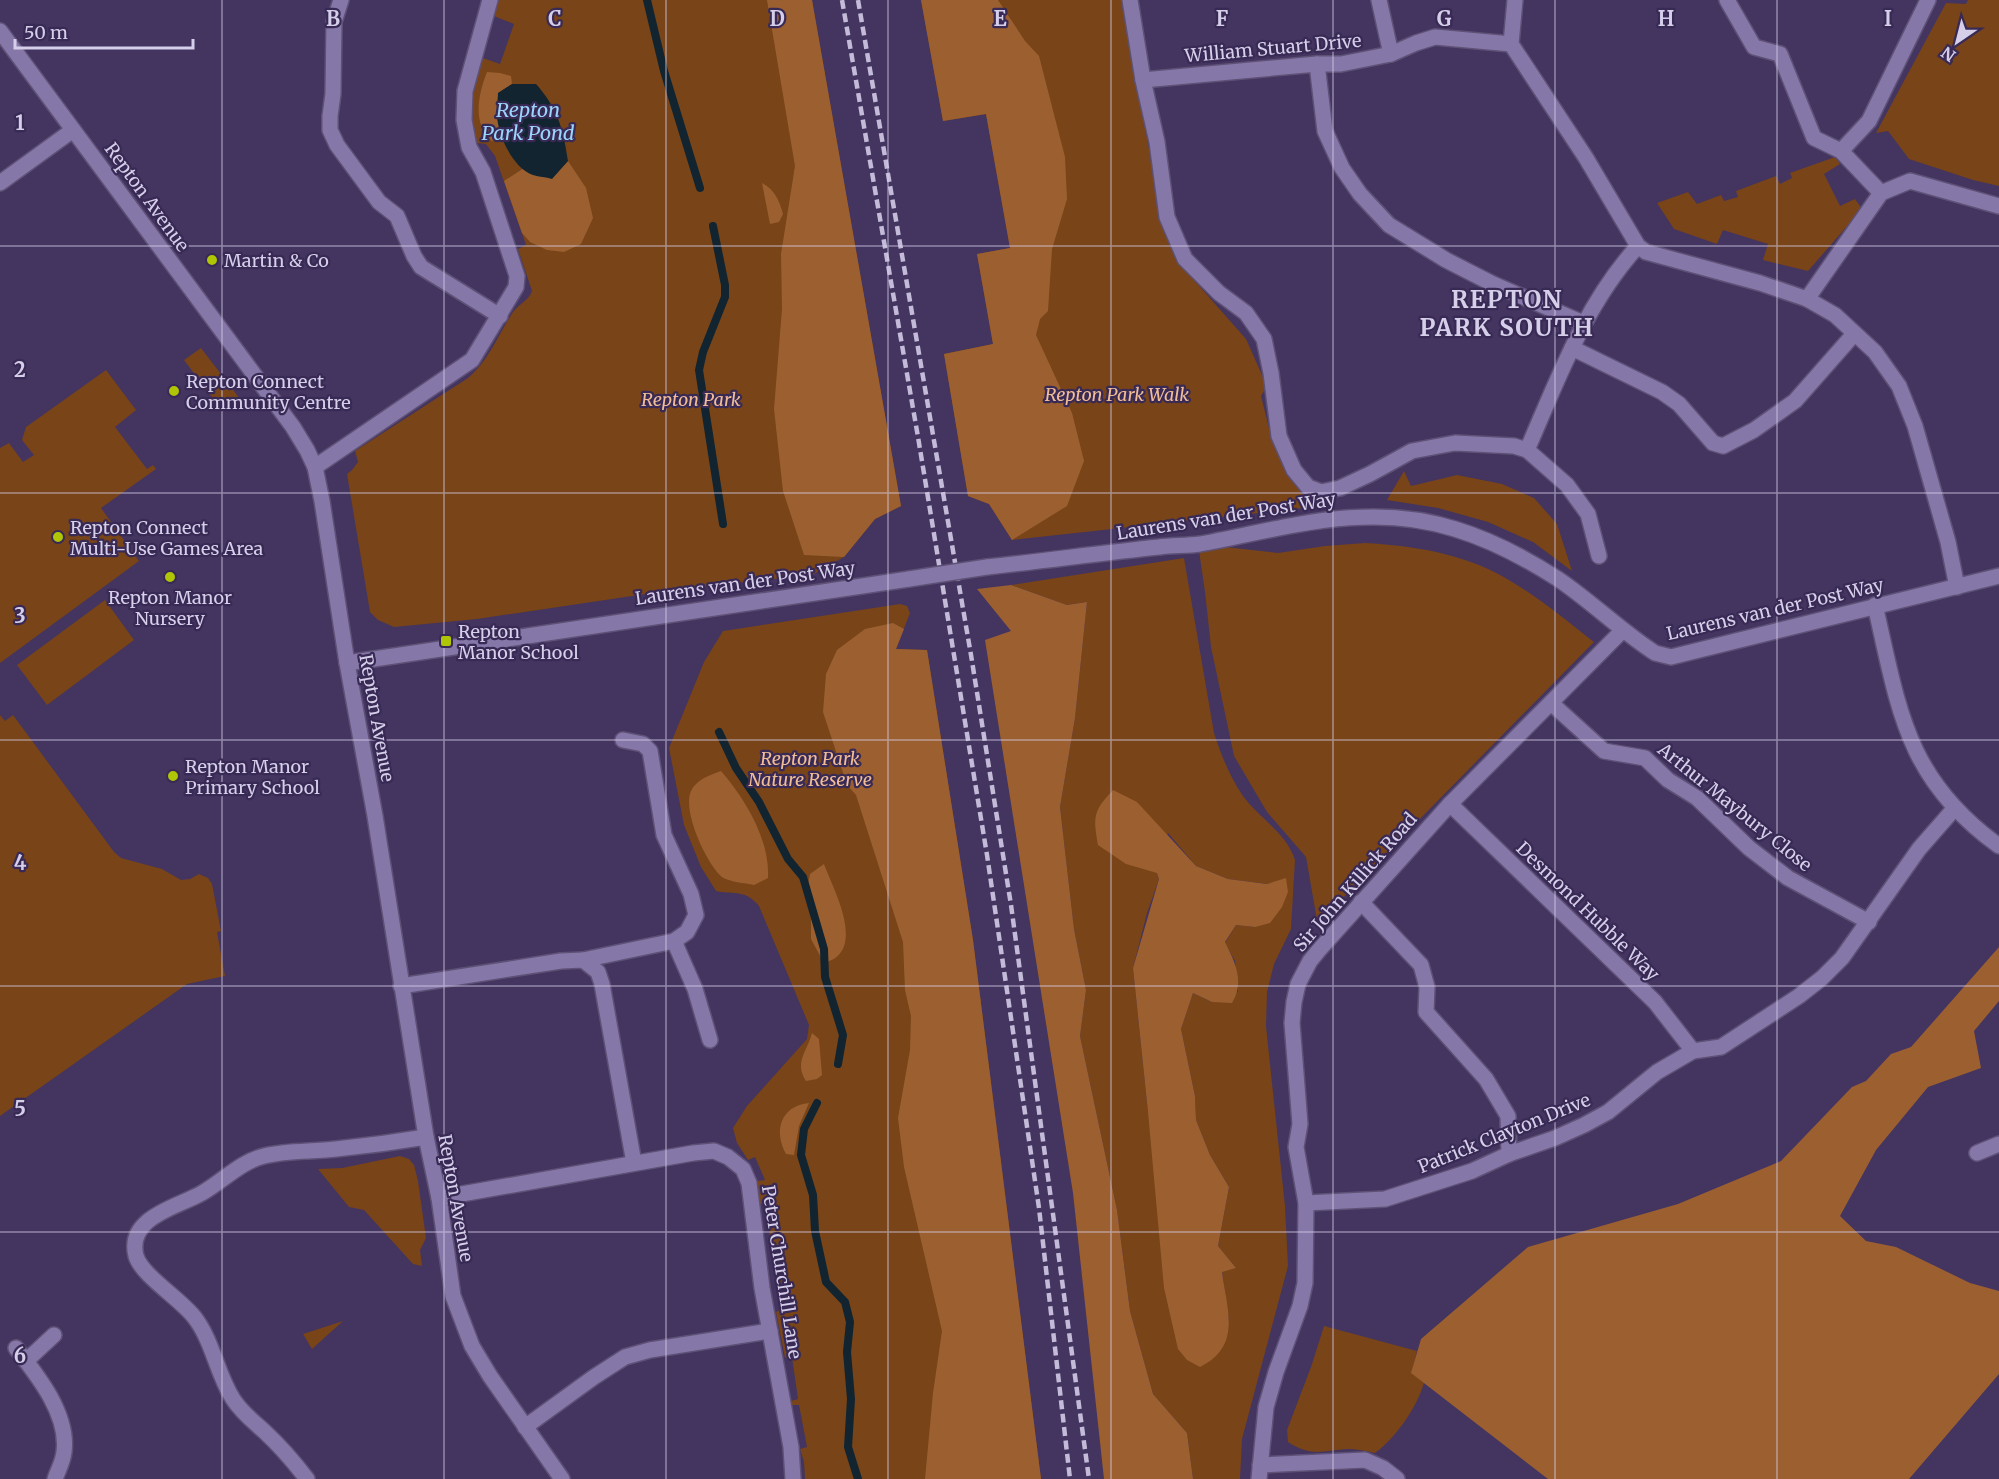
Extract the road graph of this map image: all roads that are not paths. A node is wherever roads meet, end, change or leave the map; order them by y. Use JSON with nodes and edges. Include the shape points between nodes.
{"nodes":[{"id":1,"x":341,"y":0,"type":"edge"},
{"id":2,"x":490,"y":0,"type":"edge"},
{"id":3,"x":1130,"y":0,"type":"edge"},
{"id":4,"x":1379,"y":0,"type":"edge"},
{"id":5,"x":1515,"y":0,"type":"edge"},
{"id":6,"x":1727,"y":0,"type":"edge"},
{"id":7,"x":1929,"y":0,"type":"edge"},
{"id":8,"x":0,"y":31,"type":"edge"},
{"id":9,"x":1511,"y":44,"type":"junction"},
{"id":10,"x":1391,"y":54,"type":"junction"},
{"id":11,"x":1317,"y":64,"type":"junction"},
{"id":12,"x":1143,"y":80,"type":"junction"},
{"id":13,"x":73,"y":130,"type":"junction"},
{"id":14,"x":1841,"y":151,"type":"junction"},
{"id":15,"x":0,"y":183,"type":"edge"},
{"id":16,"x":1881,"y":193,"type":"junction"},
{"id":17,"x":1999,"y":206,"type":"edge"},
{"id":18,"x":1638,"y":246,"type":"junction"},
{"id":19,"x":1807,"y":299,"type":"junction"},
{"id":20,"x":500,"y":316,"type":"junction"},
{"id":21,"x":1584,"y":323,"type":"junction"},
{"id":22,"x":1854,"y":333,"type":"junction"},
{"id":23,"x":1572,"y":348,"type":"junction"},
{"id":24,"x":1527,"y":450,"type":"junction"},
{"id":25,"x":315,"y":467,"type":"junction"},
{"id":26,"x":1599,"y":556,"type":"dead end"},
{"id":27,"x":1999,"y":576,"type":"edge"},
{"id":28,"x":1957,"y":587,"type":"junction"},
{"id":29,"x":1875,"y":605,"type":"junction"},
{"id":30,"x":1623,"y":630,"type":"junction"},
{"id":31,"x":347,"y":663,"type":"junction"},
{"id":32,"x":1551,"y":703,"type":"junction"},
{"id":33,"x":623,"y":740,"type":"dead end"},
{"id":34,"x":1450,"y":804,"type":"junction"},
{"id":35,"x":1954,"y":809,"type":"junction"},
{"id":36,"x":1999,"y":846,"type":"edge"},
{"id":37,"x":1361,"y":902,"type":"junction"},
{"id":38,"x":1869,"y":922,"type":"junction"},
{"id":39,"x":674,"y":941,"type":"junction"},
{"id":40,"x":583,"y":960,"type":"junction"},
{"id":41,"x":401,"y":986,"type":"junction"},
{"id":42,"x":710,"y":1040,"type":"dead end"},
{"id":43,"x":1693,"y":1051,"type":"junction"},
{"id":44,"x":426,"y":1137,"type":"junction"},
{"id":45,"x":1999,"y":1144,"type":"edge"},
{"id":46,"x":1977,"y":1153,"type":"dead end"},
{"id":47,"x":1509,"y":1154,"type":"junction"},
{"id":48,"x":634,"y":1163,"type":"junction"},
{"id":49,"x":439,"y":1198,"type":"junction"},
{"id":50,"x":1306,"y":1203,"type":"junction"},
{"id":51,"x":770,"y":1331,"type":"junction"},
{"id":52,"x":54,"y":1335,"type":"dead end"},
{"id":53,"x":16,"y":1348,"type":"dead end"},
{"id":54,"x":26,"y":1361,"type":"junction"},
{"id":55,"x":525,"y":1427,"type":"junction"},
{"id":56,"x":1259,"y":1472,"type":"edge"},
{"id":57,"x":55,"y":1479,"type":"edge"},
{"id":58,"x":307,"y":1479,"type":"edge"},
{"id":59,"x":562,"y":1479,"type":"edge"},
{"id":60,"x":793,"y":1479,"type":"edge"},
{"id":61,"x":1397,"y":1479,"type":"edge"}],
"edges":[{"from":1,"to":20,"type":"street","via":[[334,22],[330,116],[330,130],[336,142],[379,202],[397,216],[421,267]]},
{"from":2,"to":20,"type":"street","via":[[463,103],[469,147],[483,172],[517,276],[516,287]]},
{"from":3,"to":12,"type":"street"},
{"from":4,"to":10,"type":"street"},
{"from":5,"to":9,"type":"street"},
{"from":6,"to":14,"type":"street","via":[[1754,47],[1780,54],[1814,138]]},
{"from":7,"to":14,"type":"street","via":[[1869,121]]},
{"from":8,"to":13,"type":"street","name":"Repton Avenue"},
{"from":9,"to":10,"type":"street","name":"William Stuart Drive","via":[[1435,37]]},
{"from":9,"to":18,"type":"street"},
{"from":10,"to":11,"type":"street","name":"William Stuart Drive","via":[[1341,64]]},
{"from":11,"to":12,"type":"street","name":"William Stuart Drive"},
{"from":11,"to":21,"type":"street","via":[[1325,131],[1342,168],[1389,225],[1493,284]]},
{"from":12,"to":24,"type":"street","via":[[1157,142],[1167,217],[1185,259],[1246,313],[1264,339],[1279,436],[1294,470],[1308,487],[1321,492],[1340,488],[1412,451],[1455,442]]},
{"from":13,"to":15,"type":"street"},
{"from":13,"to":25,"type":"street","name":"Repton Avenue","via":[[293,428]]},
{"from":14,"to":16,"type":"street"},
{"from":16,"to":17,"type":"street","via":[[1910,181]]},
{"from":16,"to":19,"type":"street"},
{"from":18,"to":19,"type":"street","via":[[1646,252]]},
{"from":18,"to":21,"type":"street","via":[[1616,269]]},
{"from":19,"to":22,"type":"street","via":[[1835,315]]},
{"from":20,"to":25,"type":"street","via":[[462,369]]},
{"from":21,"to":23,"type":"street"},
{"from":22,"to":23,"type":"street","via":[[1795,401],[1723,446],[1713,443],[1679,404],[1662,392]]},
{"from":22,"to":28,"type":"street","via":[[1888,369],[1905,401],[1937,502]]},
{"from":23,"to":24,"type":"street"},
{"from":24,"to":26,"type":"street","via":[[1568,485],[1588,514]]},
{"from":25,"to":31,"type":"street","name":"Repton Avenue"},
{"from":27,"to":28,"type":"street","name":"Laurens van der Post Way"},
{"from":28,"to":29,"type":"street","name":"Laurens van der Post Way"},
{"from":29,"to":30,"type":"street","name":"Laurens van der Post Way","via":[[1671,657],[1655,653]]},
{"from":29,"to":35,"type":"street","via":[[1908,734],[1929,775]]},
{"from":30,"to":31,"type":"street","name":"Laurens van der Post Way","bridge":true,"via":[[1557,579],[1509,551],[1455,529],[1399,517],[1339,518],[1198,544],[987,567]]},
{"from":30,"to":32,"type":"street","name":"Sir John Killick Road"},
{"from":31,"to":41,"type":"street","name":"Repton Avenue"},
{"from":32,"to":34,"type":"street","name":"Sir John Killick Road"},
{"from":32,"to":38,"type":"street","name":"Arthur Maybury Close","via":[[1604,751],[1645,758],[1788,878]]},
{"from":33,"to":39,"type":"street","via":[[643,744],[650,751],[664,835],[694,906],[693,922]]},
{"from":34,"to":37,"type":"street","name":"Sir John Killick Road"},
{"from":34,"to":43,"type":"street","name":"Desmond Hubble Way","via":[[1655,1002]]},
{"from":35,"to":36,"type":"street"},
{"from":35,"to":38,"type":"street","name":"Patrick Clayton Drive","via":[[1918,849]]},
{"from":37,"to":47,"type":"street","via":[[1421,965],[1426,1012],[1486,1079],[1508,1116]]},
{"from":37,"to":50,"type":"street","name":"Sir John Killick Road","via":[[1310,961],[1294,1002],[1292,1023],[1300,1124],[1296,1148]]},
{"from":38,"to":43,"type":"street","name":"Patrick Clayton Drive","via":[[1842,958],[1799,996],[1721,1047]]},
{"from":39,"to":40,"type":"street"},
{"from":39,"to":42,"type":"street","via":[[695,988]]},
{"from":40,"to":41,"type":"street","via":[[561,960]]},
{"from":40,"to":48,"type":"street","via":[[598,972],[602,984]]},
{"from":41,"to":44,"type":"street","name":"Repton Avenue"},
{"from":43,"to":47,"type":"street","name":"Patrick Clayton Drive","via":[[1657,1072],[1608,1112],[1555,1138]]},
{"from":44,"to":49,"type":"street","name":"Repton Avenue"},
{"from":44,"to":58,"type":"street","via":[[260,1157],[202,1194],[158,1213],[139,1232],[136,1258],[194,1316],[242,1412]]},
{"from":45,"to":46,"type":"street"},
{"from":47,"to":50,"type":"street","name":"Patrick Clayton Drive","via":[[1472,1171],[1385,1199]]},
{"from":48,"to":49,"type":"street","name":"Peter Churchill Lane"},
{"from":48,"to":51,"type":"street","name":"Peter Churchill Lane","via":[[714,1151],[743,1169]]},
{"from":49,"to":55,"type":"street","name":"Repton Avenue","via":[[451,1287],[459,1316],[472,1346]]},
{"from":50,"to":56,"type":"street","name":"Sir John Killick Road","via":[[1305,1283],[1266,1407]]},
{"from":51,"to":55,"type":"street","via":[[625,1357]]},
{"from":51,"to":60,"type":"street","name":"Peter Churchill Lane"},
{"from":52,"to":54,"type":"street"},
{"from":53,"to":54,"type":"street"},
{"from":54,"to":57,"type":"street","via":[[53,1402],[62,1425],[64,1452]]},
{"from":55,"to":59,"type":"street","name":"Repton Avenue"},
{"from":56,"to":61,"type":"street","via":[[1365,1460]]}]}
